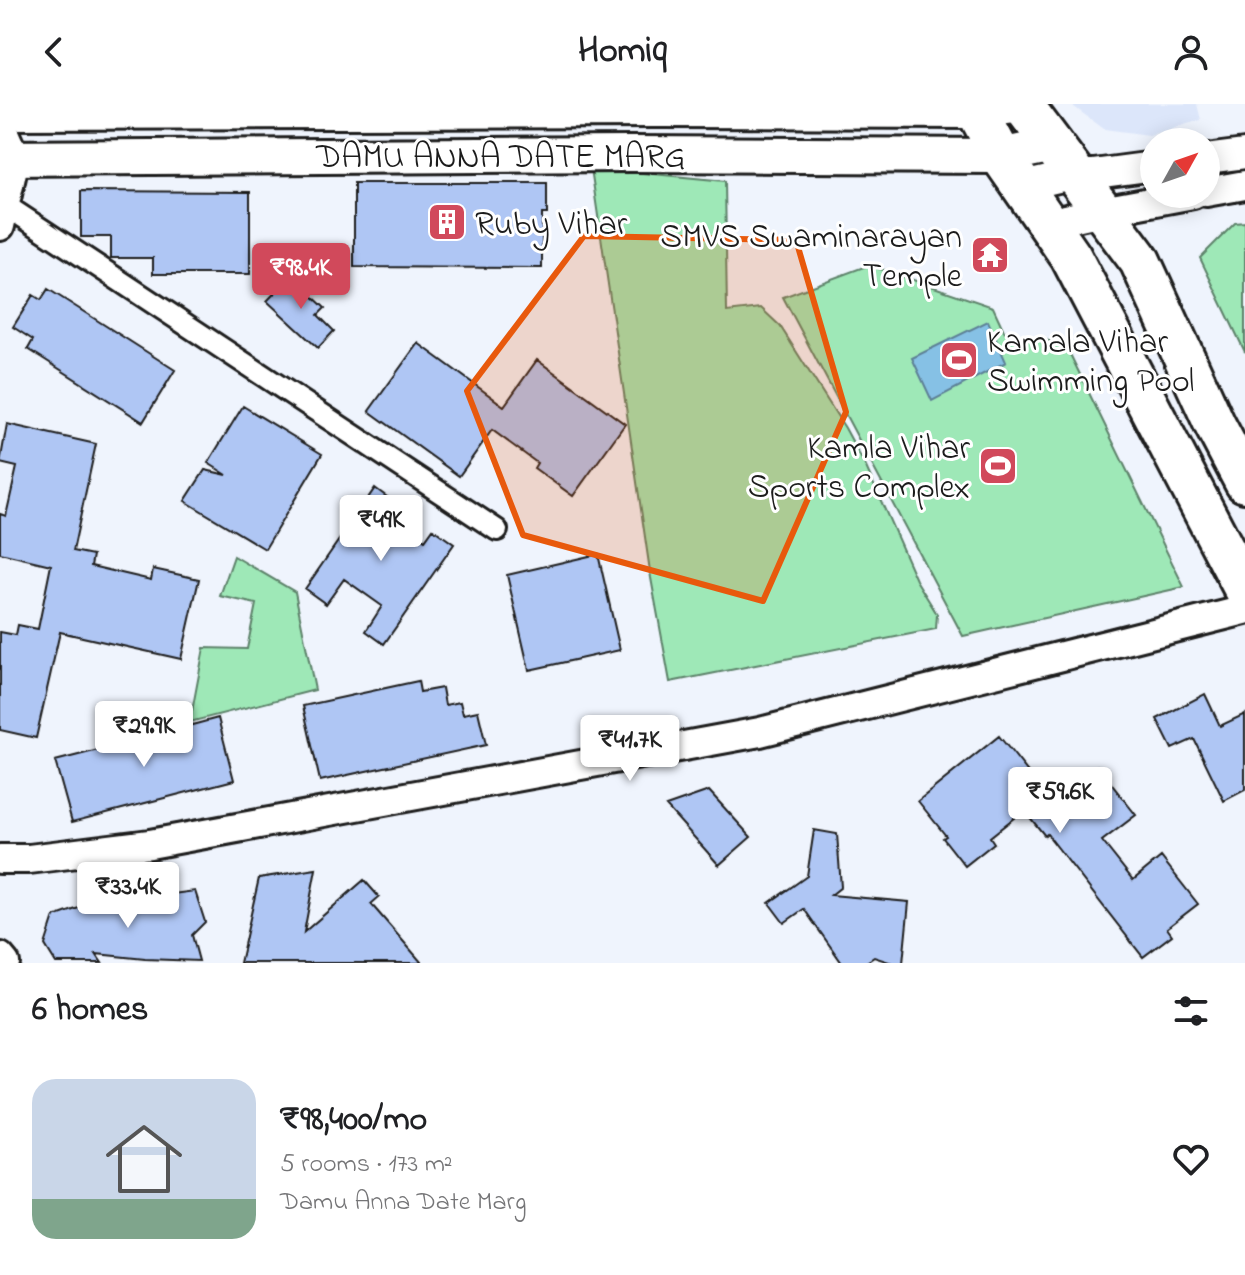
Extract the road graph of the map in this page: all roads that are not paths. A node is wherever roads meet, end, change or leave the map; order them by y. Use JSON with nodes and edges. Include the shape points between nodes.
{"nodes":[{"id":1,"x":1022,"y":105,"type":"edge"},
{"id":2,"x":976,"y":107,"type":"edge"},
{"id":3,"x":356,"y":108,"type":"edge"},
{"id":4,"x":566,"y":110,"type":"junction"},
{"id":5,"x":0,"y":112,"type":"edge"},
{"id":6,"x":0,"y":124,"type":"edge"},
{"id":7,"x":1245,"y":154,"type":"edge"},
{"id":8,"x":568,"y":155,"type":"junction"},
{"id":9,"x":1220,"y":157,"type":"edge"},
{"id":10,"x":8,"y":158,"type":"edge"},
{"id":11,"x":1064,"y":160,"type":"junction"},
{"id":12,"x":1140,"y":168,"type":"edge"},
{"id":13,"x":1012,"y":171,"type":"junction"},
{"id":14,"x":1245,"y":185,"type":"edge"},
{"id":15,"x":1220,"y":189,"type":"edge"},
{"id":16,"x":1140,"y":204,"type":"edge"},
{"id":17,"x":1102,"y":211,"type":"junction"},
{"id":18,"x":2,"y":216,"type":"edge"},
{"id":19,"x":1048,"y":223,"type":"junction"},
{"id":20,"x":1245,"y":482,"type":"edge"},
{"id":21,"x":497,"y":530,"type":"dead end"},
{"id":22,"x":1245,"y":590,"type":"edge"},
{"id":23,"x":1245,"y":610,"type":"edge"},
{"id":24,"x":0,"y":859,"type":"edge"},
{"id":25,"x":0,"y":957,"type":"edge"},
{"id":26,"x":5,"y":963,"type":"edge"}],
"edges":[{"from":1,"to":2,"type":"street","name":"DAMU ANNA DATE MARG"},
{"from":1,"to":11,"type":"main road"},
{"from":2,"to":4,"type":"street","name":"DAMU ANNA DATE MARG"},
{"from":2,"to":13,"type":"main road"},
{"from":3,"to":4,"type":"street","name":"DAMU ANNA DATE MARG"},
{"from":3,"to":5,"type":"street","name":"DAMU ANNA DATE MARG"},
{"from":4,"to":8,"type":"street"},
{"from":6,"to":10,"type":"street"},
{"from":7,"to":9,"type":"street"},
{"from":8,"to":10,"type":"street","name":"DAMU ANNA DATE MARG"},
{"from":8,"to":13,"type":"street","name":"DAMU ANNA DATE MARG"},
{"from":10,"to":18,"type":"street"},
{"from":11,"to":12,"type":"street","via":[[1094,174]]},
{"from":11,"to":13,"type":"street","name":"DAMU ANNA DATE MARG"},
{"from":11,"to":17,"type":"main road"},
{"from":13,"to":19,"type":"main road"},
{"from":14,"to":15,"type":"street"},
{"from":16,"to":17,"type":"street"},
{"from":17,"to":19,"type":"street"},
{"from":17,"to":20,"type":"main road","via":[[1140,261]]},
{"from":18,"to":21,"type":"street"},
{"from":19,"to":22,"type":"main road","via":[[1071,257]]},
{"from":23,"to":24,"type":"street","via":[[760,732],[150,844]]},
{"from":25,"to":26,"type":"street"}]}
